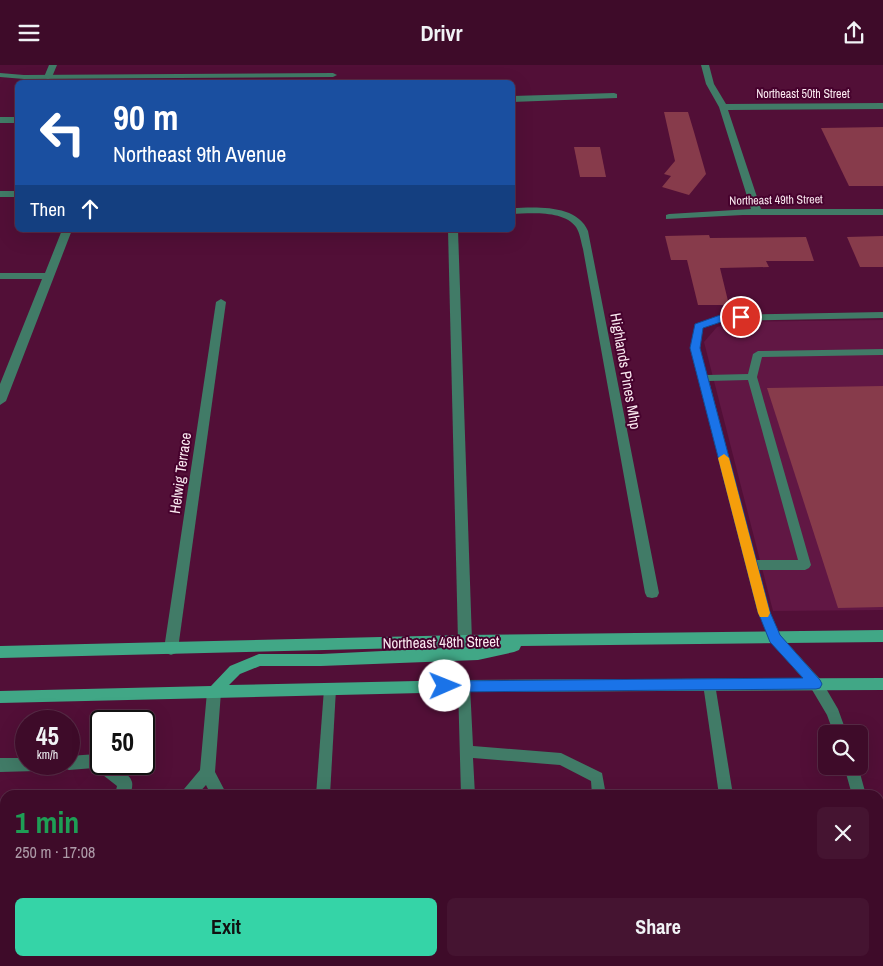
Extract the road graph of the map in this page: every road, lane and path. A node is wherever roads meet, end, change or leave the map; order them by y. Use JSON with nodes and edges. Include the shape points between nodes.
{"nodes":[{"id":1,"x":53,"y":65,"type":"edge"},
{"id":2,"x":705,"y":65,"type":"edge"},
{"id":3,"x":0,"y":75,"type":"edge"},
{"id":4,"x":333,"y":75,"type":"dead end"},
{"id":5,"x":48,"y":77,"type":"junction"},
{"id":6,"x":614,"y":96,"type":"dead end"},
{"id":7,"x":515,"y":99,"type":"edge"},
{"id":8,"x":883,"y":106,"type":"edge"},
{"id":9,"x":722,"y":107,"type":"junction"},
{"id":10,"x":0,"y":120,"type":"edge"},
{"id":11,"x":15,"y":120,"type":"edge"},
{"id":12,"x":0,"y":194,"type":"edge"},
{"id":13,"x":15,"y":194,"type":"edge"},
{"id":14,"x":515,"y":211,"type":"edge"},
{"id":15,"x":883,"y":212,"type":"edge"},
{"id":16,"x":756,"y":213,"type":"junction"},
{"id":17,"x":669,"y":217,"type":"dead end"},
{"id":18,"x":66,"y":232,"type":"edge"},
{"id":19,"x":453,"y":232,"type":"edge"},
{"id":20,"x":0,"y":276,"type":"edge"},
{"id":21,"x":49,"y":276,"type":"junction"},
{"id":22,"x":222,"y":302,"type":"dead end"},
{"id":23,"x":883,"y":315,"type":"edge"},
{"id":24,"x":881,"y":352,"type":"dead end"},
{"id":25,"x":5,"y":374,"type":"edge"},
{"id":26,"x":752,"y":377,"type":"junction"},
{"id":27,"x":703,"y":378,"type":"junction"},
{"id":28,"x":0,"y":401,"type":"edge"},
{"id":29,"x":751,"y":565,"type":"junction"},
{"id":30,"x":652,"y":593,"type":"dead end"},
{"id":31,"x":883,"y":636,"type":"edge"},
{"id":32,"x":775,"y":638,"type":"junction"},
{"id":33,"x":535,"y":640,"type":"junction"},
{"id":34,"x":465,"y":641,"type":"junction"},
{"id":35,"x":171,"y":649,"type":"junction"},
{"id":36,"x":0,"y":652,"type":"edge"},
{"id":37,"x":709,"y":684,"type":"junction"},
{"id":38,"x":816,"y":684,"type":"junction"},
{"id":39,"x":883,"y":684,"type":"edge"},
{"id":40,"x":464,"y":686,"type":"junction"},
{"id":41,"x":330,"y":689,"type":"junction"},
{"id":42,"x":214,"y":692,"type":"junction"},
{"id":43,"x":0,"y":697,"type":"edge"},
{"id":44,"x":838,"y":725,"type":"edge"},
{"id":45,"x":466,"y":751,"type":"junction"},
{"id":46,"x":80,"y":762,"type":"edge"},
{"id":47,"x":0,"y":765,"type":"edge"},
{"id":48,"x":15,"y":765,"type":"edge"},
{"id":49,"x":207,"y":773,"type":"junction"},
{"id":50,"x":853,"y":775,"type":"edge"},
{"id":51,"x":124,"y":790,"type":"edge"},
{"id":52,"x":191,"y":790,"type":"edge"},
{"id":53,"x":216,"y":790,"type":"edge"},
{"id":54,"x":322,"y":790,"type":"edge"},
{"id":55,"x":468,"y":790,"type":"edge"},
{"id":56,"x":598,"y":790,"type":"edge"},
{"id":57,"x":725,"y":790,"type":"edge"},
{"id":58,"x":857,"y":790,"type":"edge"}],
"edges":[{"from":1,"to":5,"type":"street"},
{"from":2,"to":9,"type":"street","via":[[710,85]]},
{"from":3,"to":5,"type":"lane"},
{"from":4,"to":5,"type":"lane"},
{"from":6,"to":7,"type":"street"},
{"from":8,"to":9,"type":"street","name":"Northeast 50th Street"},
{"from":9,"to":16,"type":"street"},
{"from":10,"to":11,"type":"street"},
{"from":12,"to":13,"type":"street"},
{"from":14,"to":30,"type":"street","name":"Highlands Pines Mhp","via":[[551,212],[570,217],[580,225],[590,258]]},
{"from":15,"to":16,"type":"street","name":"Northeast 49th Street"},
{"from":16,"to":17,"type":"street","name":"Northeast 49th Street"},
{"from":18,"to":21,"type":"street"},
{"from":19,"to":34,"type":"street"},
{"from":20,"to":21,"type":"street"},
{"from":21,"to":25,"type":"street"},
{"from":22,"to":35,"type":"street","name":"Helwig Terrace"},
{"from":23,"to":27,"type":"lane","via":[[723,317],[698,326],[695,348]]},
{"from":24,"to":26,"type":"lane","via":[[758,354]]},
{"from":25,"to":28,"type":"street"},
{"from":26,"to":27,"type":"lane"},
{"from":26,"to":29,"type":"lane","via":[[804,565]]},
{"from":27,"to":29,"type":"lane"},
{"from":29,"to":32,"type":"lane"},
{"from":31,"to":32,"type":"main road","name":"Northeast 48th Street"},
{"from":32,"to":33,"type":"main road","name":"Northeast 48th Street"},
{"from":32,"to":38,"type":"lane"},
{"from":33,"to":34,"type":"main road","name":"Northeast 48th Street"},
{"from":33,"to":42,"type":"main road","via":[[478,654],[321,661],[259,660],[235,670]]},
{"from":34,"to":35,"type":"main road","name":"Northeast 48th Street"},
{"from":35,"to":36,"type":"main road","name":"Northeast 48th Street"},
{"from":37,"to":38,"type":"main road"},
{"from":37,"to":40,"type":"main road"},
{"from":37,"to":57,"type":"lane"},
{"from":38,"to":39,"type":"main road"},
{"from":38,"to":44,"type":"lane"},
{"from":40,"to":41,"type":"main road"},
{"from":40,"to":45,"type":"lane"},
{"from":41,"to":42,"type":"main road"},
{"from":41,"to":54,"type":"lane"},
{"from":42,"to":43,"type":"main road"},
{"from":42,"to":49,"type":"street"},
{"from":45,"to":55,"type":"lane"},
{"from":45,"to":56,"type":"lane","via":[[561,759],[597,777]]},
{"from":46,"to":51,"type":"street","via":[[96,761],[125,783]]},
{"from":47,"to":48,"type":"street"},
{"from":49,"to":52,"type":"street"},
{"from":49,"to":53,"type":"street"},
{"from":50,"to":58,"type":"lane"}]}
